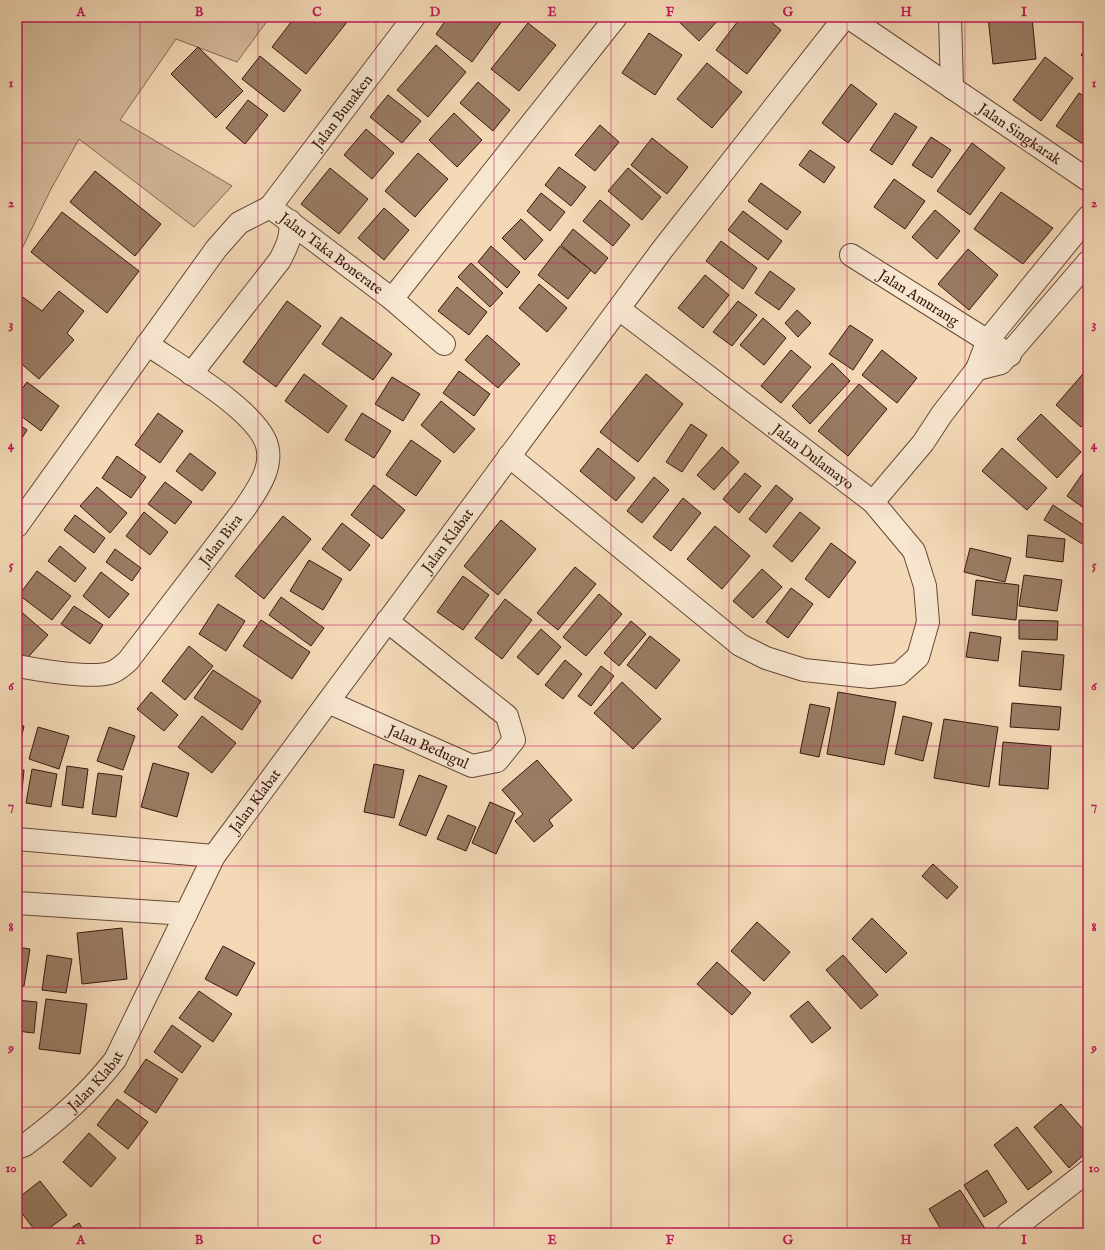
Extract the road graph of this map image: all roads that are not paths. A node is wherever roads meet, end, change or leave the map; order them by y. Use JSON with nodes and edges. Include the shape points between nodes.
{"nodes":[{"id":1,"x":414,"y":17,"type":"edge"},
{"id":2,"x":616,"y":17,"type":"edge"},
{"id":3,"x":845,"y":17,"type":"edge"},
{"id":4,"x":848,"y":17,"type":"edge"},
{"id":5,"x":950,"y":17,"type":"edge"},
{"id":6,"x":952,"y":88,"type":"junction"},
{"id":7,"x":1088,"y":180,"type":"edge"},
{"id":8,"x":270,"y":207,"type":"junction"},
{"id":9,"x":1088,"y":217,"type":"edge"},
{"id":10,"x":290,"y":221,"type":"junction"},
{"id":11,"x":851,"y":255,"type":"dead end"},
{"id":12,"x":1088,"y":262,"type":"edge"},
{"id":13,"x":392,"y":299,"type":"junction"},
{"id":14,"x":619,"y":309,"type":"junction"},
{"id":15,"x":988,"y":340,"type":"junction"},
{"id":16,"x":147,"y":344,"type":"junction"},
{"id":17,"x":444,"y":344,"type":"dead end"},
{"id":18,"x":1010,"y":355,"type":"junction"},
{"id":19,"x":977,"y":370,"type":"junction"},
{"id":20,"x":191,"y":374,"type":"junction"},
{"id":21,"x":509,"y":456,"type":"junction"},
{"id":22,"x":873,"y":502,"type":"junction"},
{"id":23,"x":17,"y":526,"type":"edge"},
{"id":24,"x":387,"y":621,"type":"junction"},
{"id":25,"x":17,"y":666,"type":"edge"},
{"id":26,"x":328,"y":702,"type":"junction"},
{"id":27,"x":17,"y":840,"type":"edge"},
{"id":28,"x":214,"y":856,"type":"junction"},
{"id":29,"x":17,"y":903,"type":"edge"},
{"id":30,"x":186,"y":914,"type":"junction"},
{"id":31,"x":17,"y":1148,"type":"edge"},
{"id":32,"x":1088,"y":1171,"type":"edge"},
{"id":33,"x":1008,"y":1233,"type":"edge"}],
"edges":[{"from":1,"to":8,"type":"street","name":"Jalan Bunaken"},
{"from":2,"to":13,"type":"street"},
{"from":3,"to":14,"type":"street","name":"Jalan Klabat","via":[[662,250]]},
{"from":4,"to":6,"type":"street","name":"Jalan Singkarak"},
{"from":5,"to":6,"type":"street"},
{"from":6,"to":7,"type":"street","name":"Jalan Singkarak"},
{"from":8,"to":10,"type":"street","name":"Jalan Taka Bonerate"},
{"from":8,"to":16,"type":"street","via":[[250,216],[235,227],[199,271]]},
{"from":9,"to":15,"type":"street"},
{"from":10,"to":13,"type":"street","name":"Jalan Taka Bonerate"},
{"from":10,"to":20,"type":"street","via":[[289,243],[280,260]]},
{"from":11,"to":15,"type":"street","name":"Jalan Amurang"},
{"from":12,"to":18,"type":"street"},
{"from":13,"to":17,"type":"street"},
{"from":14,"to":21,"type":"street","name":"Jalan Klabat"},
{"from":14,"to":22,"type":"street","name":"Jalan Dulamayo"},
{"from":15,"to":18,"type":"street","name":"Jalan Amurang"},
{"from":15,"to":19,"type":"street"},
{"from":16,"to":20,"type":"street","name":"Jalan Bira"},
{"from":16,"to":23,"type":"street"},
{"from":18,"to":19,"type":"street","via":[[996,366]]},
{"from":19,"to":22,"type":"street","via":[[923,443]]},
{"from":20,"to":25,"type":"street","name":"Jalan Bira","via":[[217,390],[254,423],[265,441],[267,463],[258,489],[128,661],[119,669],[109,673],[82,674]]},
{"from":21,"to":22,"type":"street","name":"Jalan Dulamayo","via":[[740,645],[766,658],[804,670],[870,677],[900,674],[918,657],[928,622],[925,586],[914,551]]},
{"from":21,"to":24,"type":"street","name":"Jalan Klabat"},
{"from":24,"to":26,"type":"street","name":"Jalan Klabat"},
{"from":24,"to":26,"type":"street","name":"Jalan Bedugul","via":[[507,716],[514,740],[497,761],[472,766]]},
{"from":26,"to":28,"type":"street","name":"Jalan Klabat"},
{"from":27,"to":28,"type":"street"},
{"from":28,"to":30,"type":"street","name":"Jalan Klabat"},
{"from":29,"to":30,"type":"street"},
{"from":30,"to":31,"type":"street","name":"Jalan Klabat","via":[[114,1060],[74,1107],[25,1145]]},
{"from":32,"to":33,"type":"street"}]}
